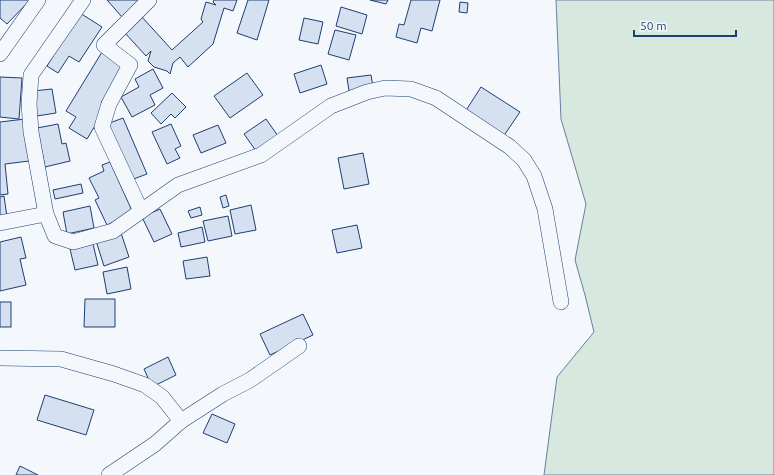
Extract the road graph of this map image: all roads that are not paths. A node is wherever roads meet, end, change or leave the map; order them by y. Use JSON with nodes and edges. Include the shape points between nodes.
{"nodes":[{"id":1,"x":38,"y":0,"type":"edge"},
{"id":2,"x":83,"y":0,"type":"edge"},
{"id":3,"x":149,"y":0,"type":"edge"},
{"id":4,"x":0,"y":54,"type":"edge"},
{"id":5,"x":141,"y":211,"type":"junction"},
{"id":6,"x":46,"y":214,"type":"junction"},
{"id":7,"x":0,"y":223,"type":"edge"},
{"id":8,"x":561,"y":302,"type":"dead end"},
{"id":9,"x":299,"y":346,"type":"dead end"},
{"id":10,"x":0,"y":358,"type":"edge"},
{"id":11,"x":181,"y":421,"type":"junction"},
{"id":12,"x":109,"y":475,"type":"edge"}],
"edges":[{"from":1,"to":4,"type":"street"},
{"from":2,"to":6,"type":"street","via":[[31,75],[31,132]]},
{"from":3,"to":5,"type":"street","via":[[104,45],[130,65],[109,104],[102,127]]},
{"from":5,"to":6,"type":"street","via":[[113,231],[73,242],[55,236]]},
{"from":5,"to":8,"type":"street","via":[[178,185],[261,155],[331,106],[385,88],[412,89],[436,98],[510,147],[524,160],[534,176],[545,209]]},
{"from":6,"to":7,"type":"street"},
{"from":9,"to":11,"type":"street","via":[[250,380]]},
{"from":10,"to":11,"type":"street","via":[[61,359],[114,374],[145,385],[162,397]]},
{"from":11,"to":12,"type":"street","via":[[155,444]]}]}
